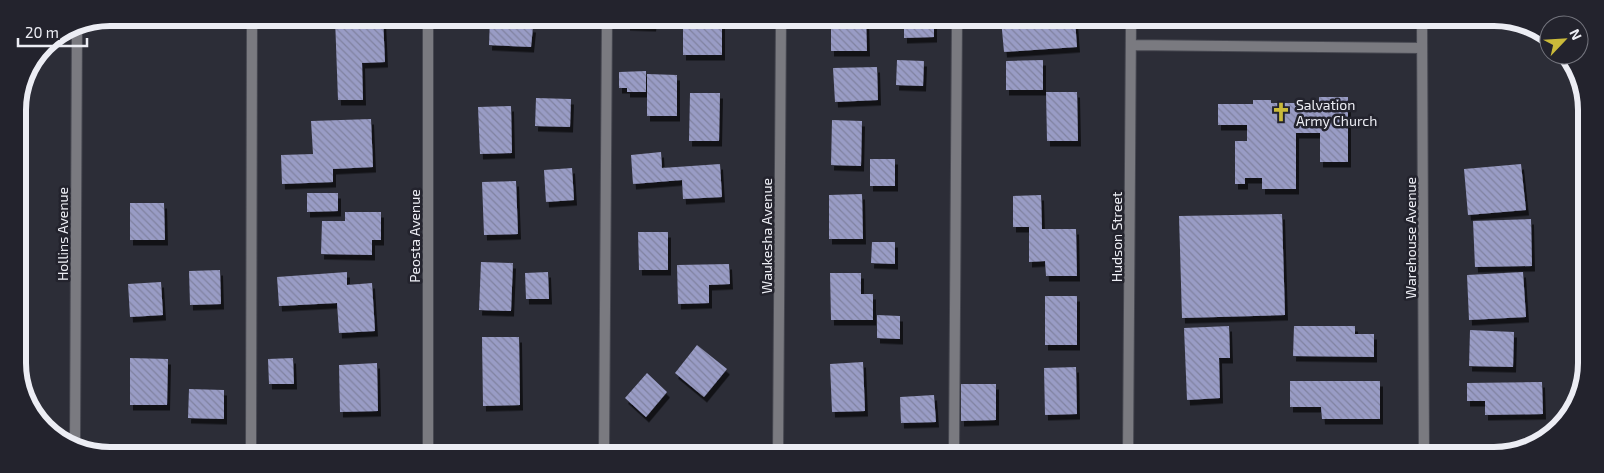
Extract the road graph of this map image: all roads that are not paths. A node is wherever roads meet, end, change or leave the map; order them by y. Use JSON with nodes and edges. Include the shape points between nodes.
{"nodes":[{"id":1,"x":252,"y":26,"type":"edge"},
{"id":2,"x":428,"y":26,"type":"edge"},
{"id":3,"x":607,"y":26,"type":"edge"},
{"id":4,"x":782,"y":26,"type":"edge"},
{"id":5,"x":957,"y":26,"type":"edge"},
{"id":6,"x":1130,"y":26,"type":"edge"},
{"id":7,"x":1422,"y":26,"type":"edge"},
{"id":8,"x":77,"y":34,"type":"edge"},
{"id":9,"x":1131,"y":46,"type":"junction"},
{"id":10,"x":1422,"y":48,"type":"junction"},
{"id":11,"x":74,"y":438,"type":"edge"},
{"id":12,"x":251,"y":447,"type":"edge"},
{"id":13,"x":428,"y":447,"type":"edge"},
{"id":14,"x":604,"y":447,"type":"edge"},
{"id":15,"x":778,"y":447,"type":"edge"},
{"id":16,"x":954,"y":447,"type":"edge"},
{"id":17,"x":1128,"y":447,"type":"edge"},
{"id":18,"x":1424,"y":447,"type":"edge"}],
"edges":[{"from":1,"to":12,"type":"street"},
{"from":2,"to":13,"type":"street","name":"Peosta Avenue"},
{"from":3,"to":14,"type":"street"},
{"from":4,"to":15,"type":"street","name":"Waukesha Avenue"},
{"from":5,"to":16,"type":"street"},
{"from":6,"to":9,"type":"street","name":"Hudson Street"},
{"from":7,"to":10,"type":"street","name":"Warehouse Avenue"},
{"from":8,"to":11,"type":"street","name":"Hollins Avenue"},
{"from":9,"to":10,"type":"street"},
{"from":9,"to":17,"type":"street","name":"Hudson Street"},
{"from":10,"to":18,"type":"street","name":"Warehouse Avenue"}]}
